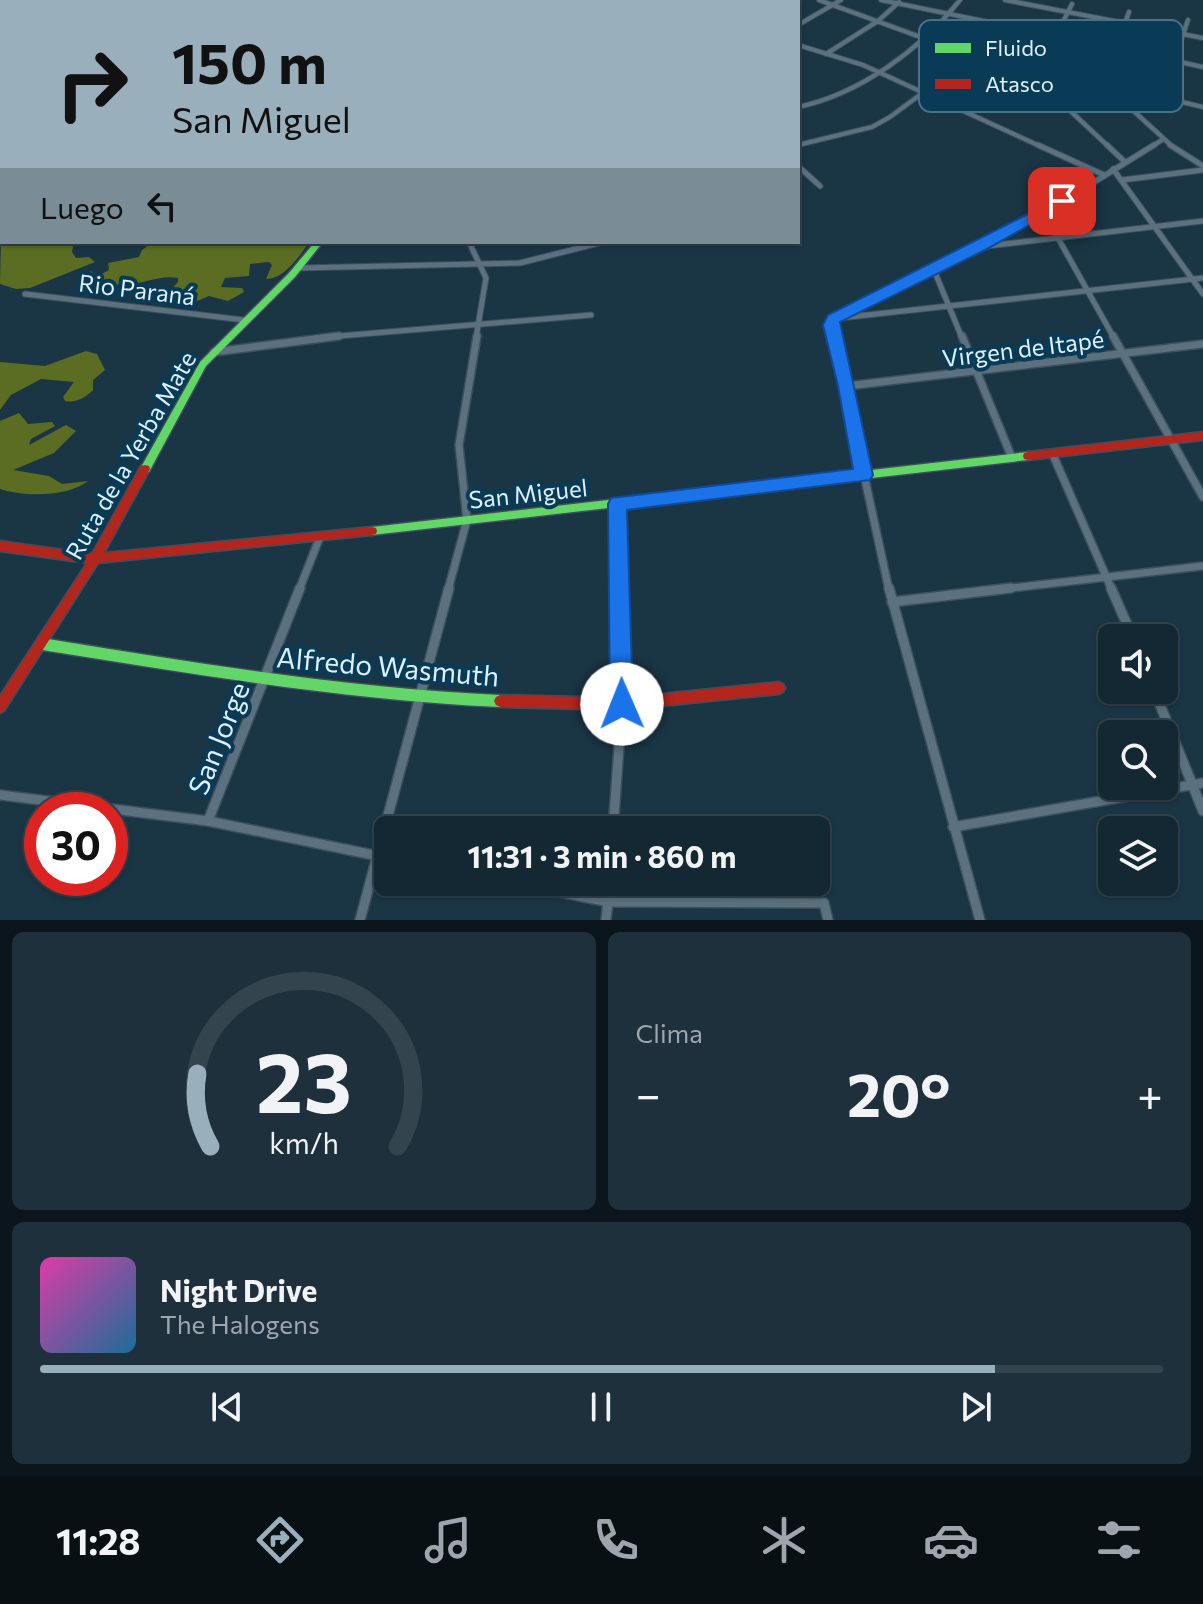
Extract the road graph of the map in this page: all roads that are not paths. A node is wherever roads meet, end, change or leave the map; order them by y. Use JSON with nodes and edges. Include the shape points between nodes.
{"nodes":[{"id":1,"x":819,"y":0,"type":"edge"},
{"id":2,"x":841,"y":0,"type":"edge"},
{"id":3,"x":881,"y":0,"type":"edge"},
{"id":4,"x":960,"y":0,"type":"edge"},
{"id":5,"x":1005,"y":0,"type":"edge"},
{"id":6,"x":900,"y":2,"type":"edge"},
{"id":7,"x":1072,"y":4,"type":"dead end"},
{"id":8,"x":833,"y":5,"type":"junction"},
{"id":9,"x":1068,"y":12,"type":"junction"},
{"id":10,"x":1129,"y":12,"type":"dead end"},
{"id":11,"x":951,"y":15,"type":"junction"},
{"id":12,"x":945,"y":20,"type":"edge"},
{"id":13,"x":975,"y":20,"type":"edge"},
{"id":14,"x":1064,"y":20,"type":"edge"},
{"id":15,"x":1109,"y":20,"type":"edge"},
{"id":16,"x":1126,"y":20,"type":"edge"},
{"id":17,"x":1188,"y":20,"type":"dead end"},
{"id":18,"x":878,"y":21,"type":"junction"},
{"id":19,"x":800,"y":24,"type":"edge"},
{"id":20,"x":1183,"y":34,"type":"joint"},
{"id":21,"x":919,"y":35,"type":"edge"},
{"id":22,"x":1203,"y":38,"type":"edge"},
{"id":23,"x":919,"y":41,"type":"edge"},
{"id":24,"x":800,"y":46,"type":"edge"},
{"id":25,"x":826,"y":54,"type":"junction"},
{"id":26,"x":1183,"y":63,"type":"edge"},
{"id":27,"x":1203,"y":67,"type":"edge"},
{"id":28,"x":876,"y":71,"type":"junction"},
{"id":29,"x":919,"y":92,"type":"edge"},
{"id":30,"x":919,"y":95,"type":"edge"},
{"id":31,"x":1183,"y":102,"type":"edge"},
{"id":32,"x":800,"y":106,"type":"edge"},
{"id":33,"x":1203,"y":107,"type":"edge"},
{"id":34,"x":964,"y":112,"type":"edge"},
{"id":35,"x":1070,"y":112,"type":"edge"},
{"id":36,"x":1133,"y":112,"type":"edge"},
{"id":37,"x":1162,"y":140,"type":"junction"},
{"id":38,"x":800,"y":145,"type":"edge"},
{"id":39,"x":1125,"y":162,"type":"junction"},
{"id":40,"x":800,"y":168,"type":"edge"},
{"id":41,"x":1203,"y":168,"type":"edge"},
{"id":42,"x":1113,"y":169,"type":"junction"},
{"id":43,"x":1104,"y":175,"type":"junction"},
{"id":44,"x":1122,"y":180,"type":"junction"},
{"id":45,"x":820,"y":186,"type":"dead end"},
{"id":46,"x":1041,"y":215,"type":"junction"},
{"id":47,"x":1203,"y":221,"type":"edge"},
{"id":48,"x":1156,"y":227,"type":"junction"},
{"id":49,"x":1058,"y":238,"type":"junction"},
{"id":50,"x":317,"y":244,"type":"edge"},
{"id":51,"x":470,"y":244,"type":"edge"},
{"id":52,"x":555,"y":244,"type":"edge"},
{"id":53,"x":595,"y":244,"type":"edge"},
{"id":54,"x":980,"y":247,"type":"junction"},
{"id":55,"x":561,"y":252,"type":"junction"},
{"id":56,"x":480,"y":264,"type":"junction"},
{"id":57,"x":299,"y":268,"type":"junction"},
{"id":58,"x":934,"y":270,"type":"junction"},
{"id":59,"x":1203,"y":278,"type":"edge"},
{"id":60,"x":1192,"y":279,"type":"junction"},
{"id":61,"x":1087,"y":290,"type":"junction"},
{"id":62,"x":25,"y":294,"type":"dead end"},
{"id":63,"x":1203,"y":294,"type":"edge"},
{"id":64,"x":950,"y":308,"type":"junction"},
{"id":65,"x":591,"y":315,"type":"dead end"},
{"id":66,"x":833,"y":319,"type":"junction"},
{"id":67,"x":244,"y":320,"type":"junction"},
{"id":68,"x":479,"y":324,"type":"junction"},
{"id":69,"x":1203,"y":344,"type":"edge"},
{"id":70,"x":212,"y":352,"type":"junction"},
{"id":71,"x":1124,"y":354,"type":"junction"},
{"id":72,"x":976,"y":372,"type":"junction"},
{"id":73,"x":847,"y":386,"type":"junction"},
{"id":74,"x":1203,"y":436,"type":"edge"},
{"id":75,"x":1170,"y":440,"type":"junction"},
{"id":76,"x":1053,"y":455,"type":"junction"},
{"id":77,"x":1012,"y":458,"type":"junction"},
{"id":78,"x":863,"y":475,"type":"junction"},
{"id":79,"x":1203,"y":497,"type":"edge"},
{"id":80,"x":618,"y":504,"type":"junction"},
{"id":81,"x":467,"y":520,"type":"junction"},
{"id":82,"x":320,"y":537,"type":"junction"},
{"id":83,"x":0,"y":546,"type":"edge"},
{"id":84,"x":95,"y":559,"type":"junction"},
{"id":85,"x":1203,"y":566,"type":"edge"},
{"id":86,"x":1108,"y":579,"type":"junction"},
{"id":87,"x":892,"y":602,"type":"junction"},
{"id":88,"x":1127,"y":624,"type":"edge"},
{"id":89,"x":42,"y":644,"type":"junction"},
{"id":90,"x":266,"y":679,"type":"junction"},
{"id":91,"x":779,"y":688,"type":"dead end"},
{"id":92,"x":421,"y":699,"type":"junction"},
{"id":93,"x":622,"y":704,"type":"junction"},
{"id":94,"x":1161,"y":704,"type":"edge"},
{"id":95,"x":0,"y":707,"type":"edge"},
{"id":96,"x":1198,"y":784,"type":"edge"},
{"id":97,"x":0,"y":795,"type":"edge"},
{"id":98,"x":1203,"y":811,"type":"edge"},
{"id":99,"x":394,"y":816,"type":"edge"},
{"id":100,"x":614,"y":816,"type":"edge"},
{"id":101,"x":208,"y":821,"type":"junction"},
{"id":102,"x":953,"y":827,"type":"junction"},
{"id":103,"x":374,"y":856,"type":"edge"},
{"id":104,"x":374,"y":884,"type":"edge"},
{"id":105,"x":579,"y":896,"type":"edge"},
{"id":106,"x":609,"y":896,"type":"edge"},
{"id":107,"x":609,"y":902,"type":"junction"},
{"id":108,"x":360,"y":920,"type":"edge"},
{"id":109,"x":606,"y":920,"type":"edge"},
{"id":110,"x":828,"y":920,"type":"edge"},
{"id":111,"x":980,"y":920,"type":"edge"}],
"edges":[{"from":1,"to":8,"type":"street"},
{"from":2,"to":8,"type":"street"},
{"from":3,"to":6,"type":"street"},
{"from":4,"to":11,"type":"street"},
{"from":5,"to":9,"type":"street"},
{"from":6,"to":11,"type":"street"},
{"from":6,"to":18,"type":"street"},
{"from":7,"to":9,"type":"street"},
{"from":8,"to":18,"type":"street"},
{"from":8,"to":19,"type":"street"},
{"from":9,"to":14,"type":"street"},
{"from":9,"to":15,"type":"street"},
{"from":10,"to":16,"type":"street"},
{"from":11,"to":12,"type":"street"},
{"from":11,"to":13,"type":"street"},
{"from":17,"to":20,"type":"street"},
{"from":18,"to":21,"type":"street"},
{"from":18,"to":25,"type":"street"},
{"from":20,"to":22,"type":"street"},
{"from":23,"to":28,"type":"street"},
{"from":24,"to":25,"type":"street"},
{"from":25,"to":28,"type":"street"},
{"from":26,"to":27,"type":"street"},
{"from":28,"to":29,"type":"street"},
{"from":28,"to":32,"type":"street","via":[[839,95]]},
{"from":30,"to":38,"type":"street","via":[[872,127]]},
{"from":31,"to":33,"type":"street"},
{"from":34,"to":43,"type":"street"},
{"from":35,"to":39,"type":"street"},
{"from":36,"to":37,"type":"street"},
{"from":37,"to":39,"type":"street"},
{"from":37,"to":41,"type":"street"},
{"from":39,"to":42,"type":"street"},
{"from":40,"to":45,"type":"street"},
{"from":41,"to":44,"type":"street"},
{"from":42,"to":43,"type":"street"},
{"from":42,"to":44,"type":"street"},
{"from":43,"to":46,"type":"street"},
{"from":44,"to":48,"type":"street"},
{"from":46,"to":49,"type":"street"},
{"from":46,"to":54,"type":"street"},
{"from":47,"to":48,"type":"street"},
{"from":48,"to":49,"type":"street"},
{"from":48,"to":60,"type":"street"},
{"from":49,"to":54,"type":"street"},
{"from":49,"to":61,"type":"street"},
{"from":50,"to":57,"type":"street","name":"Ruta de la Yerba Mate"},
{"from":51,"to":56,"type":"street"},
{"from":52,"to":55,"type":"street"},
{"from":53,"to":55,"type":"street"},
{"from":54,"to":58,"type":"street"},
{"from":55,"to":56,"type":"street","via":[[520,263]]},
{"from":56,"to":57,"type":"street"},
{"from":56,"to":68,"type":"street","via":[[486,278]]},
{"from":57,"to":67,"type":"street","name":"Ruta de la Yerba Mate"},
{"from":58,"to":64,"type":"street"},
{"from":58,"to":66,"type":"street"},
{"from":59,"to":60,"type":"street"},
{"from":60,"to":61,"type":"street"},
{"from":60,"to":63,"type":"street"},
{"from":61,"to":64,"type":"street"},
{"from":61,"to":71,"type":"street"},
{"from":62,"to":67,"type":"street","name":"Rio Paraná"},
{"from":64,"to":66,"type":"street"},
{"from":64,"to":72,"type":"street"},
{"from":65,"to":68,"type":"street"},
{"from":66,"to":73,"type":"street"},
{"from":67,"to":70,"type":"street","name":"Ruta de la Yerba Mate"},
{"from":68,"to":70,"type":"street"},
{"from":68,"to":81,"type":"street","via":[[459,445]]},
{"from":69,"to":71,"type":"street","name":"Virgen de Itapé"},
{"from":70,"to":84,"type":"street","name":"Ruta de la Yerba Mate"},
{"from":71,"to":72,"type":"street","name":"Virgen de Itapé"},
{"from":71,"to":75,"type":"street"},
{"from":72,"to":73,"type":"street","name":"Virgen de Itapé"},
{"from":72,"to":77,"type":"street"},
{"from":73,"to":78,"type":"street"},
{"from":74,"to":75,"type":"street","name":"San Miguel"},
{"from":75,"to":76,"type":"street","name":"San Miguel"},
{"from":75,"to":79,"type":"street"},
{"from":76,"to":77,"type":"street","name":"San Miguel"},
{"from":76,"to":86,"type":"street"},
{"from":77,"to":78,"type":"street","name":"San Miguel"},
{"from":78,"to":80,"type":"street","name":"San Miguel"},
{"from":78,"to":87,"type":"street"},
{"from":80,"to":81,"type":"street","name":"San Miguel"},
{"from":80,"to":93,"type":"street"},
{"from":81,"to":82,"type":"street","name":"San Miguel"},
{"from":81,"to":92,"type":"street"},
{"from":82,"to":84,"type":"street","name":"San Miguel"},
{"from":82,"to":90,"type":"street","name":"San Jorge"},
{"from":83,"to":84,"type":"street","name":"San Miguel"},
{"from":84,"to":89,"type":"street","name":"Ruta de la Yerba Mate"},
{"from":85,"to":86,"type":"street"},
{"from":86,"to":87,"type":"street"},
{"from":86,"to":88,"type":"street"},
{"from":87,"to":102,"type":"street"},
{"from":89,"to":90,"type":"street","name":"Alfredo Wasmuth"},
{"from":89,"to":95,"type":"street","name":"Ruta de la Yerba Mate"},
{"from":90,"to":92,"type":"street","name":"Alfredo Wasmuth"},
{"from":90,"to":101,"type":"street","name":"San Jorge"},
{"from":91,"to":93,"type":"street","name":"Alfredo Wasmuth"},
{"from":92,"to":93,"type":"street","name":"Alfredo Wasmuth"},
{"from":92,"to":99,"type":"street"},
{"from":93,"to":100,"type":"street"},
{"from":94,"to":96,"type":"street"},
{"from":96,"to":98,"type":"street"},
{"from":96,"to":102,"type":"street"},
{"from":97,"to":101,"type":"street"},
{"from":101,"to":103,"type":"street"},
{"from":102,"to":111,"type":"street"},
{"from":104,"to":108,"type":"street"},
{"from":105,"to":107,"type":"street"},
{"from":106,"to":107,"type":"street"},
{"from":107,"to":109,"type":"street"},
{"from":107,"to":110,"type":"street","via":[[824,903]]}]}
